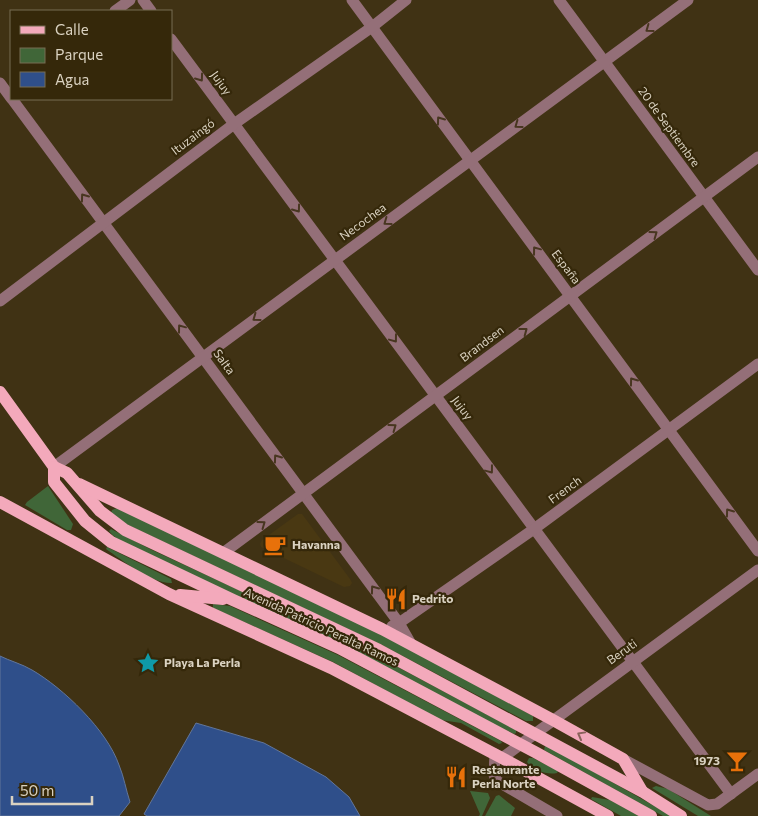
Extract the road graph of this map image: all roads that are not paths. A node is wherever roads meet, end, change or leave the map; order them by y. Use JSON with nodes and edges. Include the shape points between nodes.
{"nodes":[{"id":1,"x":130,"y":0,"type":"edge"},
{"id":2,"x":352,"y":0,"type":"edge"},
{"id":3,"x":406,"y":0,"type":"edge"},
{"id":4,"x":559,"y":0,"type":"edge"},
{"id":5,"x":688,"y":0,"type":"edge"},
{"id":6,"x":116,"y":10,"type":"edge"},
{"id":7,"x":372,"y":27,"type":"junction"},
{"id":8,"x":172,"y":40,"type":"edge"},
{"id":9,"x":604,"y":62,"type":"junction"},
{"id":10,"x":13,"y":100,"type":"edge"},
{"id":11,"x":234,"y":124,"type":"junction"},
{"id":12,"x":758,"y":157,"type":"edge"},
{"id":13,"x":470,"y":161,"type":"junction"},
{"id":14,"x":704,"y":197,"type":"junction"},
{"id":15,"x":102,"y":223,"type":"junction"},
{"id":16,"x":335,"y":260,"type":"junction"},
{"id":17,"x":758,"y":270,"type":"edge"},
{"id":18,"x":570,"y":296,"type":"junction"},
{"id":19,"x":0,"y":301,"type":"edge"},
{"id":20,"x":203,"y":357,"type":"junction"},
{"id":21,"x":758,"y":364,"type":"edge"},
{"id":22,"x":0,"y":392,"type":"edge"},
{"id":23,"x":436,"y":396,"type":"junction"},
{"id":24,"x":669,"y":430,"type":"junction"},
{"id":25,"x":54,"y":467,"type":"junction"},
{"id":26,"x":74,"y":482,"type":"junction"},
{"id":27,"x":304,"y":493,"type":"junction"},
{"id":28,"x":0,"y":502,"type":"edge"},
{"id":29,"x":75,"y":509,"type":"junction"},
{"id":30,"x":534,"y":529,"type":"junction"},
{"id":31,"x":758,"y":551,"type":"edge"},
{"id":32,"x":96,"y":553,"type":"junction"},
{"id":33,"x":223,"y":553,"type":"junction"},
{"id":34,"x":758,"y":570,"type":"edge"},
{"id":35,"x":169,"y":594,"type":"junction"},
{"id":36,"x":233,"y":600,"type":"junction"},
{"id":37,"x":399,"y":623,"type":"junction"},
{"id":38,"x":382,"y":630,"type":"junction"},
{"id":39,"x":411,"y":644,"type":"junction"},
{"id":40,"x":632,"y":662,"type":"junction"},
{"id":41,"x":553,"y":720,"type":"junction"},
{"id":42,"x":535,"y":733,"type":"junction"},
{"id":43,"x":520,"y":744,"type":"junction"},
{"id":44,"x":499,"y":756,"type":"junction"},
{"id":45,"x":623,"y":759,"type":"junction"},
{"id":46,"x":758,"y":774,"type":"edge"},
{"id":47,"x":553,"y":785,"type":"junction"},
{"id":48,"x":596,"y":786,"type":"junction"},
{"id":49,"x":643,"y":792,"type":"junction"},
{"id":50,"x":731,"y":794,"type":"junction"},
{"id":51,"x":557,"y":816,"type":"edge"},
{"id":52,"x":608,"y":816,"type":"edge"},
{"id":53,"x":651,"y":816,"type":"edge"},
{"id":54,"x":681,"y":816,"type":"edge"}],
"edges":[{"from":1,"to":6,"type":"street"},
{"from":2,"to":7,"type":"street","name":"España"},
{"from":3,"to":7,"type":"street","name":"Ituzaingó"},
{"from":4,"to":9,"type":"street","name":"20 de Septiembre"},
{"from":5,"to":9,"type":"street","name":"Necochea","one_way":true},
{"from":7,"to":11,"type":"street","name":"Ituzaingó"},
{"from":13,"to":7,"type":"street","name":"España","one_way":true},
{"from":8,"to":11,"type":"street","name":"Jujuy","one_way":true},
{"from":9,"to":13,"type":"street","name":"Necochea","one_way":true},
{"from":9,"to":14,"type":"street","name":"20 de Septiembre"},
{"from":15,"to":10,"type":"street","name":"Salta","one_way":true},
{"from":11,"to":15,"type":"street","name":"Ituzaingó"},
{"from":11,"to":16,"type":"street","name":"Jujuy","one_way":true},
{"from":12,"to":14,"type":"street","name":"Brandsen"},
{"from":13,"to":16,"type":"street","name":"Necochea","one_way":true},
{"from":18,"to":13,"type":"street","name":"España","one_way":true},
{"from":14,"to":17,"type":"street","name":"20 de Septiembre"},
{"from":18,"to":14,"type":"street","name":"Brandsen","one_way":true},
{"from":15,"to":19,"type":"street","name":"Ituzaingó"},
{"from":20,"to":15,"type":"street","name":"Salta","one_way":true},
{"from":16,"to":20,"type":"street","name":"Necochea","one_way":true},
{"from":16,"to":23,"type":"street","name":"Jujuy","one_way":true},
{"from":23,"to":18,"type":"street","name":"Brandsen","one_way":true},
{"from":24,"to":18,"type":"street","name":"España","one_way":true},
{"from":20,"to":25,"type":"street","name":"Necochea"},
{"from":27,"to":20,"type":"street","name":"Salta","one_way":true},
{"from":21,"to":24,"type":"street","name":"French"},
{"from":22,"to":25,"type":"main road"},
{"from":27,"to":23,"type":"street","name":"Brandsen","one_way":true},
{"from":23,"to":30,"type":"street","name":"Jujuy","one_way":true},
{"from":24,"to":30,"type":"street","name":"French"},
{"from":31,"to":24,"type":"street","name":"España","one_way":true},
{"from":25,"to":26,"type":"main road","name":"Avenida Patricio Peralta Ramos","via":[[67,472]]},
{"from":25,"to":29,"type":"main road","name":"Avenida Patricio Peralta Ramos","via":[[54,482]]},
{"from":26,"to":33,"type":"main road","name":"Avenida Patricio Peralta Ramos"},
{"from":26,"to":42,"type":"main road","name":"Avenida Patricio Peralta Ramos","via":[[100,511],[125,530],[365,643]]},
{"from":33,"to":27,"type":"street","name":"Brandsen","one_way":true},
{"from":37,"to":27,"type":"street","name":"Salta","one_way":true},
{"from":28,"to":32,"type":"main road"},
{"from":29,"to":32,"type":"main road"},
{"from":29,"to":36,"type":"main road","name":"Avenida Patricio Peralta Ramos","via":[[111,542]]},
{"from":30,"to":37,"type":"street","name":"French"},
{"from":30,"to":40,"type":"street","name":"Jujuy"},
{"from":32,"to":35,"type":"main road"},
{"from":33,"to":38,"type":"main road","name":"Avenida Patricio Peralta Ramos"},
{"from":34,"to":40,"type":"street","name":"Beruti"},
{"from":35,"to":36,"type":"main road"},
{"from":35,"to":44,"type":"main road","via":[[325,665]]},
{"from":36,"to":43,"type":"main road","name":"Avenida Patricio Peralta Ramos","via":[[347,652]]},
{"from":37,"to":38,"type":"street","name":"French"},
{"from":37,"to":39,"type":"street","name":"Salta"},
{"from":38,"to":39,"type":"main road","name":"Avenida Patricio Peralta Ramos"},
{"from":39,"to":41,"type":"main road","name":"Avenida Patricio Peralta Ramos"},
{"from":40,"to":41,"type":"street","name":"Beruti"},
{"from":40,"to":50,"type":"street","name":"Jujuy"},
{"from":41,"to":42,"type":"street","name":"Beruti"},
{"from":45,"to":41,"type":"main road","name":"Avenida Patricio Peralta Ramos","one_way":true},
{"from":42,"to":43,"type":"street","name":"Beruti"},
{"from":42,"to":49,"type":"main road","name":"Avenida Patricio Peralta Ramos"},
{"from":43,"to":44,"type":"street","name":"Beruti"},
{"from":43,"to":48,"type":"main road","name":"Avenida Patricio Peralta Ramos"},
{"from":44,"to":47,"type":"main road"},
{"from":44,"to":51,"type":"street","via":[[494,775],[497,781]]},
{"from":45,"to":49,"type":"main road"},
{"from":45,"to":50,"type":"street","name":"Avenida Patricio Peralta Ramos","via":[[708,805],[713,806]]},
{"from":46,"to":50,"type":"street"},
{"from":47,"to":48,"type":"main road"},
{"from":47,"to":52,"type":"main road"},
{"from":48,"to":53,"type":"main road","name":"Avenida Patricio Peralta Ramos"},
{"from":49,"to":54,"type":"main road","name":"Avenida Patricio Peralta Ramos"}]}
